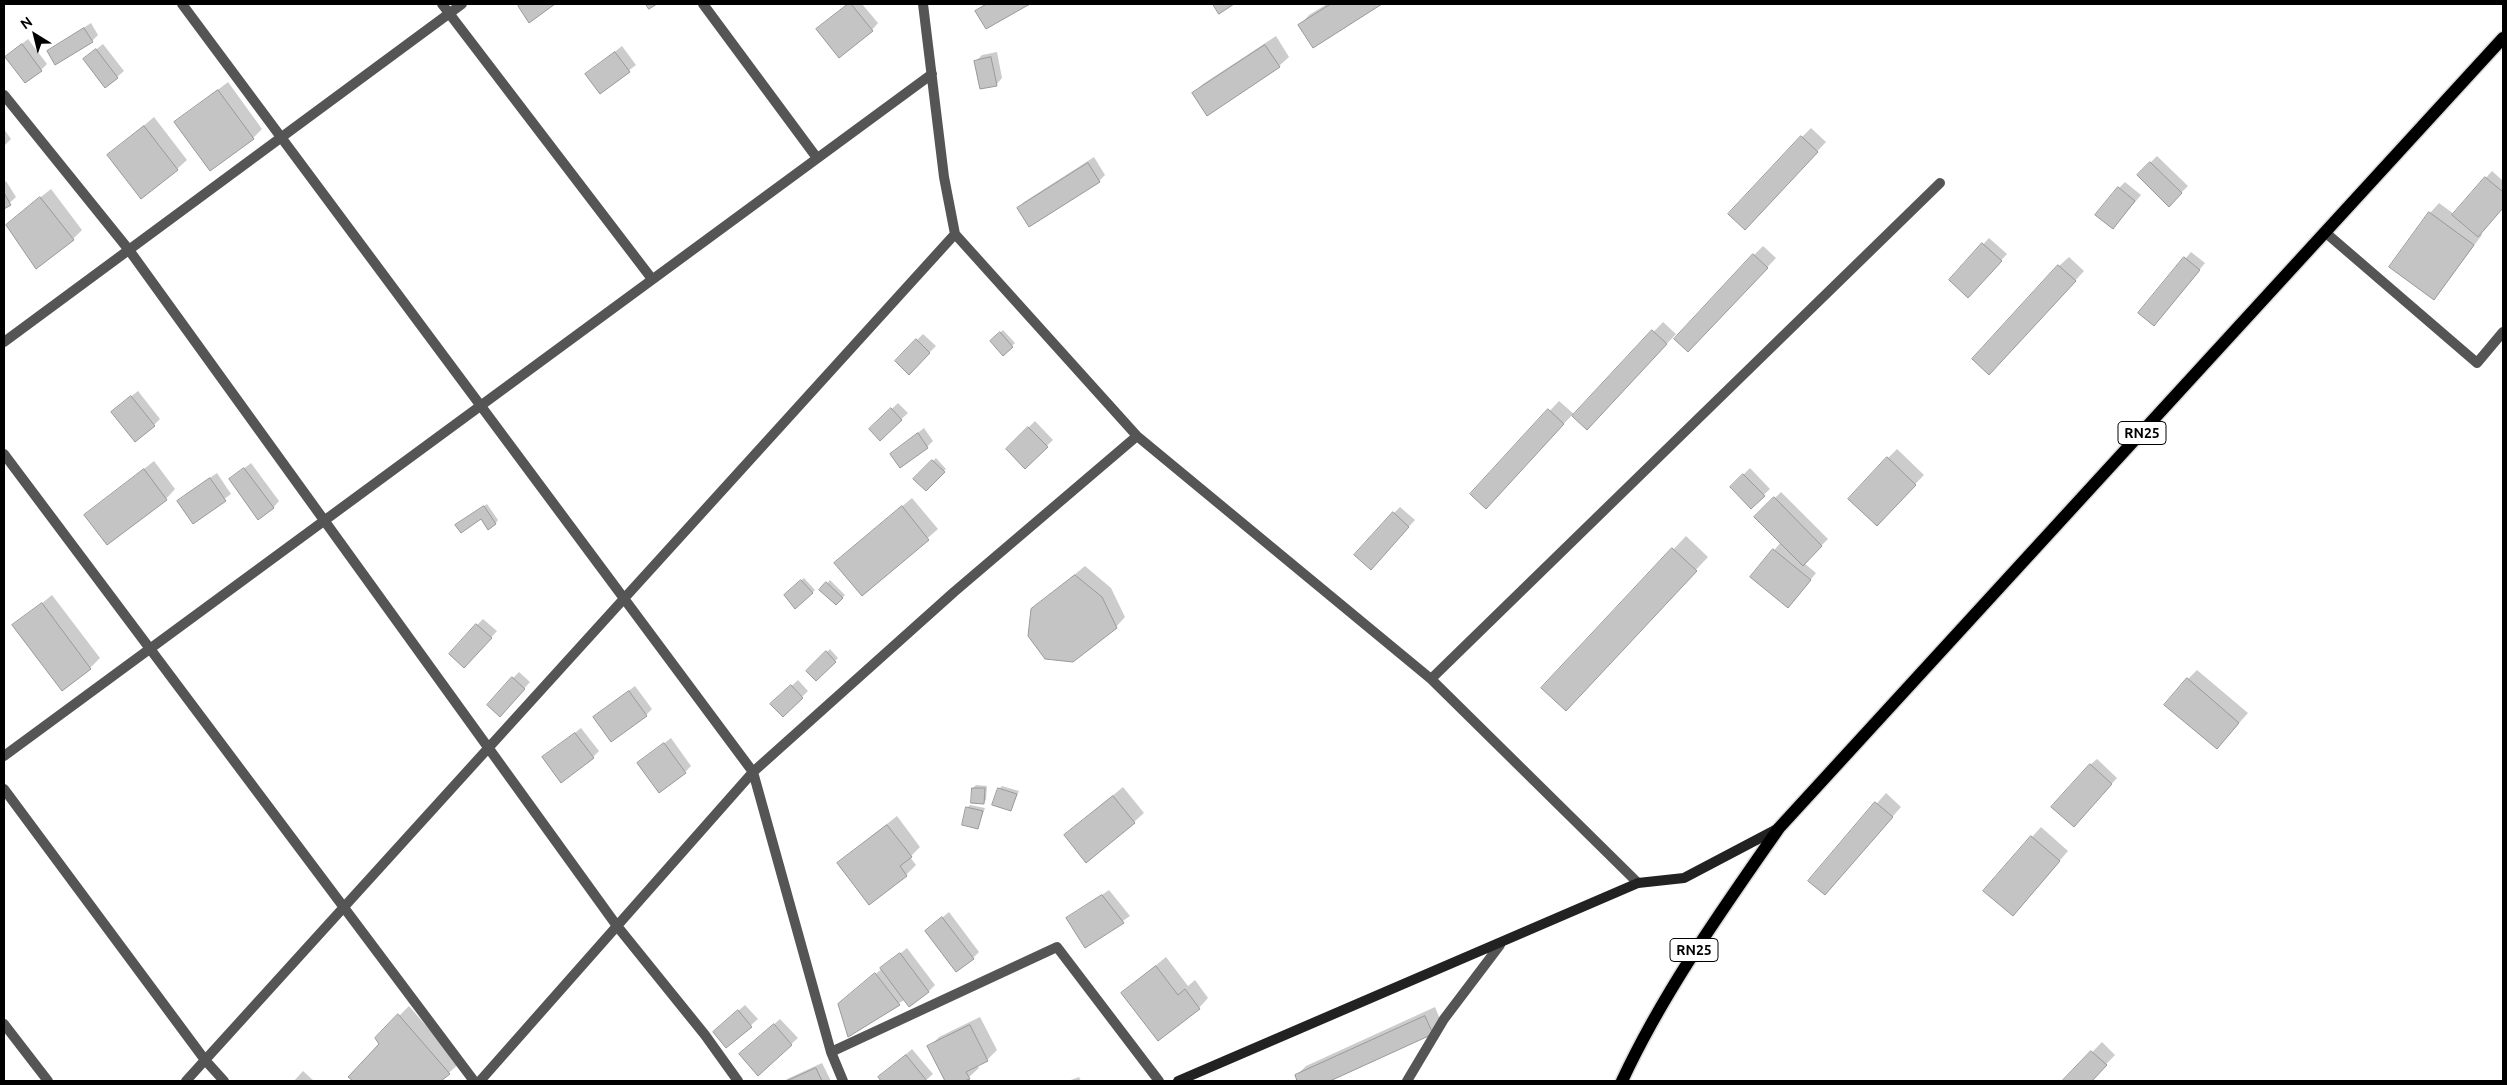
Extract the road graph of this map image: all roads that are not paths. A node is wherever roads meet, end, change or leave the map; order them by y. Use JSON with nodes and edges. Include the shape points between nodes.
{"nodes":[{"id":1,"x":182,"y":4,"type":"edge"},
{"id":2,"x":442,"y":4,"type":"edge"},
{"id":3,"x":462,"y":4,"type":"edge"},
{"id":4,"x":703,"y":4,"type":"edge"},
{"id":5,"x":923,"y":4,"type":"edge"},
{"id":6,"x":449,"y":13,"type":"junction"},
{"id":7,"x":2503,"y":38,"type":"edge"},
{"id":8,"x":932,"y":74,"type":"junction"},
{"id":9,"x":4,"y":95,"type":"edge"},
{"id":10,"x":281,"y":137,"type":"junction"},
{"id":11,"x":817,"y":158,"type":"junction"},
{"id":12,"x":1940,"y":183,"type":"dead end"},
{"id":13,"x":2326,"y":233,"type":"junction"},
{"id":14,"x":955,"y":234,"type":"junction"},
{"id":15,"x":129,"y":250,"type":"junction"},
{"id":16,"x":652,"y":280,"type":"junction"},
{"id":17,"x":2503,"y":332,"type":"edge"},
{"id":18,"x":4,"y":342,"type":"edge"},
{"id":19,"x":480,"y":406,"type":"junction"},
{"id":20,"x":1137,"y":436,"type":"junction"},
{"id":21,"x":4,"y":454,"type":"edge"},
{"id":22,"x":324,"y":520,"type":"junction"},
{"id":23,"x":624,"y":600,"type":"junction"},
{"id":24,"x":150,"y":649,"type":"junction"},
{"id":25,"x":1431,"y":680,"type":"junction"},
{"id":26,"x":489,"y":748,"type":"junction"},
{"id":27,"x":4,"y":756,"type":"edge"},
{"id":28,"x":753,"y":772,"type":"junction"},
{"id":29,"x":4,"y":789,"type":"edge"},
{"id":30,"x":1779,"y":828,"type":"junction"},
{"id":31,"x":1638,"y":883,"type":"junction"},
{"id":32,"x":344,"y":908,"type":"junction"},
{"id":33,"x":617,"y":926,"type":"junction"},
{"id":34,"x":1500,"y":944,"type":"junction"},
{"id":35,"x":4,"y":1024,"type":"edge"},
{"id":36,"x":831,"y":1052,"type":"junction"},
{"id":37,"x":205,"y":1060,"type":"junction"},
{"id":38,"x":48,"y":1081,"type":"edge"},
{"id":39,"x":186,"y":1081,"type":"edge"},
{"id":40,"x":224,"y":1081,"type":"edge"},
{"id":41,"x":474,"y":1081,"type":"edge"},
{"id":42,"x":480,"y":1081,"type":"edge"},
{"id":43,"x":738,"y":1081,"type":"edge"},
{"id":44,"x":843,"y":1081,"type":"edge"},
{"id":45,"x":1160,"y":1081,"type":"edge"},
{"id":46,"x":1178,"y":1081,"type":"edge"},
{"id":47,"x":1407,"y":1081,"type":"edge"},
{"id":48,"x":1622,"y":1081,"type":"edge"}],
"edges":[{"from":1,"to":10,"type":"street"},
{"from":2,"to":6,"type":"street"},
{"from":3,"to":6,"type":"street"},
{"from":4,"to":11,"type":"street"},
{"from":5,"to":8,"type":"street"},
{"from":6,"to":10,"type":"street"},
{"from":6,"to":16,"type":"street"},
{"from":7,"to":13,"type":"main road","number":"RN25"},
{"from":8,"to":11,"type":"street"},
{"from":8,"to":14,"type":"street","via":[[944,177]]},
{"from":9,"to":15,"type":"street"},
{"from":10,"to":15,"type":"street"},
{"from":10,"to":19,"type":"street"},
{"from":11,"to":16,"type":"street"},
{"from":12,"to":25,"type":"street"},
{"from":13,"to":17,"type":"street","via":[[2477,363]]},
{"from":13,"to":30,"type":"main road","number":"RN25"},
{"from":14,"to":20,"type":"street"},
{"from":14,"to":23,"type":"street"},
{"from":15,"to":18,"type":"street"},
{"from":15,"to":22,"type":"street"},
{"from":16,"to":19,"type":"street"},
{"from":19,"to":22,"type":"street"},
{"from":19,"to":23,"type":"street"},
{"from":20,"to":25,"type":"street"},
{"from":20,"to":28,"type":"street","via":[[954,592]]},
{"from":21,"to":24,"type":"street"},
{"from":22,"to":24,"type":"street"},
{"from":22,"to":26,"type":"street"},
{"from":23,"to":26,"type":"street"},
{"from":23,"to":28,"type":"street"},
{"from":24,"to":27,"type":"street"},
{"from":24,"to":32,"type":"street"},
{"from":25,"to":31,"type":"street"},
{"from":26,"to":32,"type":"street"},
{"from":26,"to":33,"type":"street"},
{"from":28,"to":33,"type":"street"},
{"from":28,"to":36,"type":"street"},
{"from":29,"to":37,"type":"street"},
{"from":30,"to":31,"type":"main road","via":[[1684,878]]},
{"from":30,"to":48,"type":"main road","number":"RN25","via":[[1693,950]]},
{"from":31,"to":34,"type":"main road"},
{"from":32,"to":37,"type":"street"},
{"from":32,"to":41,"type":"street"},
{"from":33,"to":42,"type":"street"},
{"from":33,"to":43,"type":"street"},
{"from":34,"to":46,"type":"main road"},
{"from":34,"to":47,"type":"street","via":[[1444,1019]]},
{"from":35,"to":38,"type":"street"},
{"from":36,"to":44,"type":"street"},
{"from":36,"to":45,"type":"street","via":[[1057,947]]},
{"from":37,"to":39,"type":"street"},
{"from":37,"to":40,"type":"street"}]}
